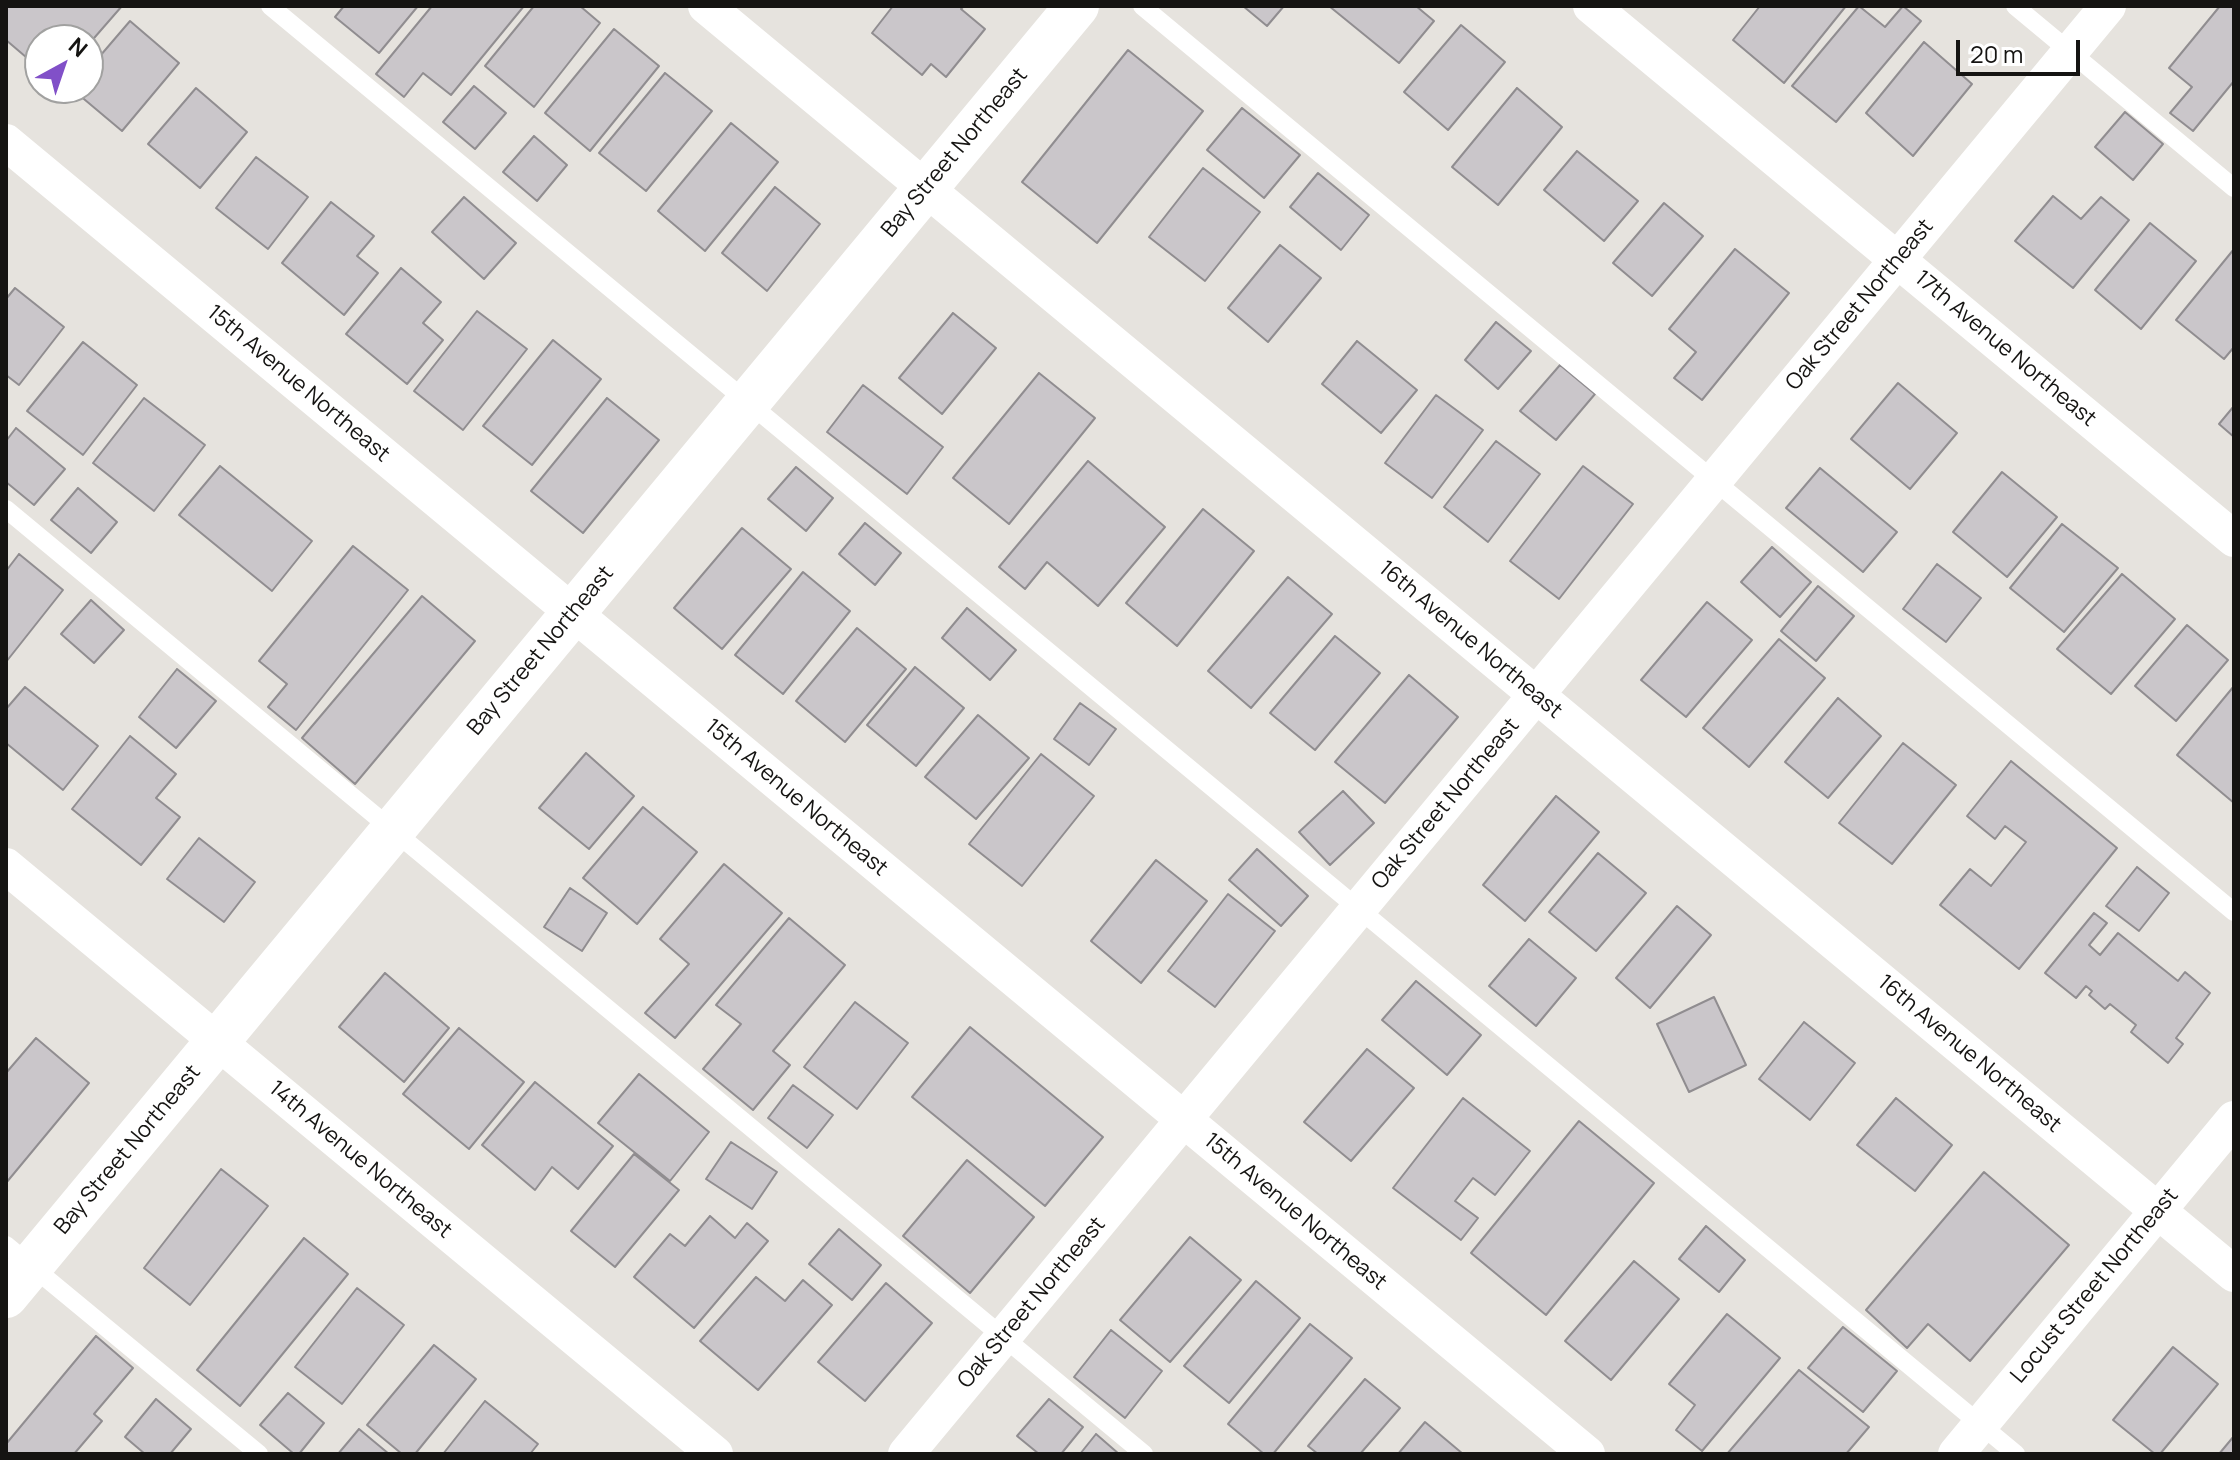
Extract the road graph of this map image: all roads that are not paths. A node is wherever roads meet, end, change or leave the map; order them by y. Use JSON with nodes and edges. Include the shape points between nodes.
{"nodes":[{"id":1,"x":270,"y":6,"type":"edge"},
{"id":2,"x":706,"y":6,"type":"edge"},
{"id":3,"x":1077,"y":6,"type":"edge"},
{"id":4,"x":1142,"y":6,"type":"edge"},
{"id":5,"x":1591,"y":6,"type":"edge"},
{"id":6,"x":2015,"y":6,"type":"edge"},
{"id":7,"x":2108,"y":6,"type":"edge"},
{"id":8,"x":2070,"y":52,"type":"junction"},
{"id":9,"x":6,"y":142,"type":"edge"},
{"id":10,"x":926,"y":188,"type":"junction"},
{"id":11,"x":2234,"y":188,"type":"edge"},
{"id":12,"x":1898,"y":260,"type":"junction"},
{"id":13,"x":748,"y":402,"type":"junction"},
{"id":14,"x":1714,"y":481,"type":"junction"},
{"id":15,"x":6,"y":509,"type":"edge"},
{"id":16,"x":2234,"y":539,"type":"edge"},
{"id":17,"x":573,"y":613,"type":"junction"},
{"id":18,"x":1536,"y":695,"type":"junction"},
{"id":19,"x":393,"y":830,"type":"junction"},
{"id":20,"x":6,"y":866,"type":"edge"},
{"id":21,"x":1358,"y":909,"type":"junction"},
{"id":22,"x":2234,"y":912,"type":"edge"},
{"id":23,"x":218,"y":1042,"type":"junction"},
{"id":24,"x":2234,"y":1119,"type":"edge"},
{"id":25,"x":1184,"y":1120,"type":"junction"},
{"id":26,"x":2158,"y":1211,"type":"junction"},
{"id":27,"x":14,"y":1269,"type":"edge"},
{"id":28,"x":2234,"y":1274,"type":"edge"},
{"id":29,"x":1003,"y":1337,"type":"junction"},
{"id":30,"x":1980,"y":1425,"type":"junction"},
{"id":31,"x":259,"y":1454,"type":"edge"},
{"id":32,"x":715,"y":1454,"type":"edge"},
{"id":33,"x":906,"y":1454,"type":"edge"},
{"id":34,"x":1144,"y":1454,"type":"edge"},
{"id":35,"x":1587,"y":1454,"type":"edge"},
{"id":36,"x":1956,"y":1454,"type":"edge"},
{"id":37,"x":2016,"y":1454,"type":"edge"}],
"edges":[{"from":1,"to":13,"type":"lane"},
{"from":2,"to":10,"type":"street","name":"16th Avenue Northeast"},
{"from":3,"to":10,"type":"street","name":"Bay Street Northeast"},
{"from":4,"to":14,"type":"lane"},
{"from":5,"to":12,"type":"street","name":"17th Avenue Northeast"},
{"from":6,"to":8,"type":"lane"},
{"from":7,"to":8,"type":"street","name":"Oak Street Northeast"},
{"from":8,"to":11,"type":"lane"},
{"from":8,"to":12,"type":"street","name":"Oak Street Northeast"},
{"from":9,"to":17,"type":"street","name":"15th Avenue Northeast"},
{"from":10,"to":13,"type":"street","name":"Bay Street Northeast"},
{"from":10,"to":18,"type":"street","name":"16th Avenue Northeast"},
{"from":12,"to":14,"type":"street","name":"Oak Street Northeast"},
{"from":12,"to":16,"type":"street","name":"17th Avenue Northeast"},
{"from":13,"to":17,"type":"street","name":"Bay Street Northeast"},
{"from":13,"to":21,"type":"lane"},
{"from":14,"to":18,"type":"street","name":"Oak Street Northeast"},
{"from":14,"to":22,"type":"lane"},
{"from":15,"to":19,"type":"lane"},
{"from":17,"to":19,"type":"street","name":"Bay Street Northeast"},
{"from":17,"to":25,"type":"street","name":"15th Avenue Northeast"},
{"from":18,"to":21,"type":"street","name":"Oak Street Northeast"},
{"from":18,"to":26,"type":"street","name":"16th Avenue Northeast"},
{"from":19,"to":23,"type":"street","name":"Bay Street Northeast"},
{"from":19,"to":29,"type":"lane"},
{"from":20,"to":23,"type":"street","name":"14th Avenue Northeast"},
{"from":21,"to":25,"type":"street","name":"Oak Street Northeast"},
{"from":21,"to":30,"type":"lane"},
{"from":23,"to":27,"type":"street","name":"Bay Street Northeast"},
{"from":23,"to":32,"type":"street","name":"14th Avenue Northeast"},
{"from":24,"to":26,"type":"street","name":"Locust Street Northeast"},
{"from":25,"to":29,"type":"street","name":"Oak Street Northeast"},
{"from":25,"to":35,"type":"street","name":"15th Avenue Northeast"},
{"from":26,"to":28,"type":"street","name":"16th Avenue Northeast"},
{"from":26,"to":30,"type":"street","name":"Locust Street Northeast"},
{"from":27,"to":31,"type":"lane"},
{"from":29,"to":33,"type":"street","name":"Oak Street Northeast"},
{"from":29,"to":34,"type":"lane"},
{"from":30,"to":36,"type":"street","name":"Locust Street Northeast"},
{"from":30,"to":37,"type":"lane"}]}
